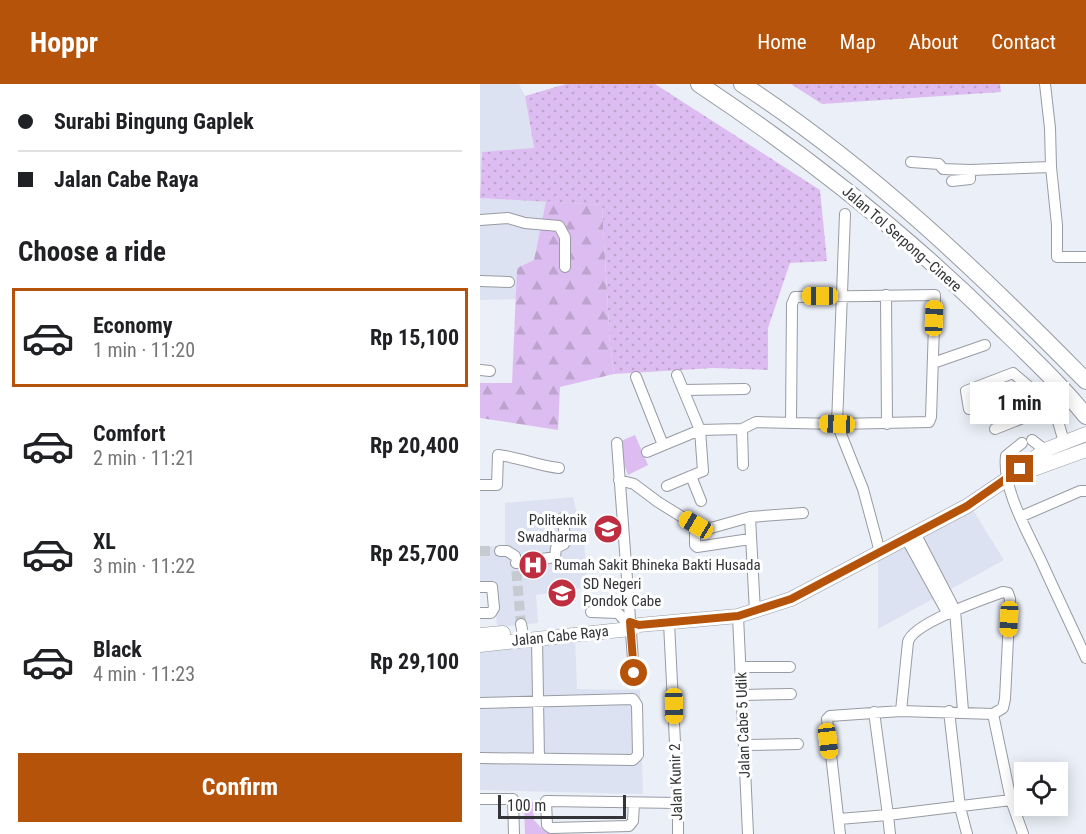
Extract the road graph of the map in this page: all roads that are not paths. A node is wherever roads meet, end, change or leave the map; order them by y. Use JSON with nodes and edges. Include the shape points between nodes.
{"nodes":[{"id":1,"x":699,"y":84,"type":"edge"},
{"id":2,"x":742,"y":84,"type":"edge"},
{"id":3,"x":1045,"y":84,"type":"edge"},
{"id":4,"x":910,"y":162,"type":"dead end"},
{"id":5,"x":1051,"y":167,"type":"junction"},
{"id":6,"x":970,"y":170,"type":"junction"},
{"id":7,"x":952,"y":181,"type":"dead end"},
{"id":8,"x":845,"y":214,"type":"dead end"},
{"id":9,"x":480,"y":219,"type":"edge"},
{"id":10,"x":1086,"y":258,"type":"edge"},
{"id":11,"x":564,"y":267,"type":"dead end"},
{"id":12,"x":480,"y":281,"type":"edge"},
{"id":13,"x":509,"y":282,"type":"dead end"},
{"id":14,"x":886,"y":295,"type":"junction"},
{"id":15,"x":842,"y":297,"type":"junction"},
{"id":16,"x":985,"y":345,"type":"dead end"},
{"id":17,"x":933,"y":363,"type":"junction"},
{"id":18,"x":677,"y":375,"type":"dead end"},
{"id":19,"x":636,"y":377,"type":"dead end"},
{"id":20,"x":1086,"y":381,"type":"edge"},
{"id":21,"x":745,"y":389,"type":"dead end"},
{"id":22,"x":684,"y":390,"type":"junction"},
{"id":23,"x":969,"y":409,"type":"dead end"},
{"id":24,"x":1051,"y":410,"type":"junction"},
{"id":25,"x":1086,"y":416,"type":"edge"},
{"id":26,"x":791,"y":422,"type":"junction"},
{"id":27,"x":837,"y":424,"type":"junction"},
{"id":28,"x":887,"y":424,"type":"junction"},
{"id":29,"x":742,"y":429,"type":"junction"},
{"id":30,"x":995,"y":429,"type":"dead end"},
{"id":31,"x":700,"y":430,"type":"junction"},
{"id":32,"x":1084,"y":435,"type":"edge"},
{"id":33,"x":1064,"y":442,"type":"junction"},
{"id":34,"x":616,"y":443,"type":"dead end"},
{"id":35,"x":663,"y":445,"type":"junction"},
{"id":36,"x":1045,"y":450,"type":"junction"},
{"id":37,"x":1086,"y":451,"type":"edge"},
{"id":38,"x":647,"y":452,"type":"dead end"},
{"id":39,"x":1051,"y":464,"type":"junction"},
{"id":40,"x":743,"y":465,"type":"dead end"},
{"id":41,"x":559,"y":468,"type":"dead end"},
{"id":42,"x":691,"y":476,"type":"junction"},
{"id":43,"x":1007,"y":479,"type":"junction"},
{"id":44,"x":619,"y":480,"type":"junction"},
{"id":45,"x":480,"y":486,"type":"edge"},
{"id":46,"x":667,"y":486,"type":"dead end"},
{"id":47,"x":1086,"y":491,"type":"edge"},
{"id":48,"x":701,"y":501,"type":"dead end"},
{"id":49,"x":803,"y":513,"type":"dead end"},
{"id":50,"x":750,"y":516,"type":"junction"},
{"id":51,"x":1020,"y":516,"type":"junction"},
{"id":52,"x":563,"y":518,"type":"dead end"},
{"id":53,"x":696,"y":525,"type":"junction"},
{"id":54,"x":910,"y":535,"type":"junction"},
{"id":55,"x":750,"y":539,"type":"junction"},
{"id":56,"x":500,"y":551,"type":"tunnel mouth"},
{"id":57,"x":880,"y":552,"type":"junction"},
{"id":58,"x":480,"y":587,"type":"edge"},
{"id":59,"x":591,"y":612,"type":"dead end"},
{"id":60,"x":755,"y":612,"type":"junction"},
{"id":61,"x":951,"y":612,"type":"junction"},
{"id":62,"x":480,"y":613,"type":"edge"},
{"id":63,"x":738,"y":616,"type":"junction"},
{"id":64,"x":669,"y":623,"type":"junction"},
{"id":65,"x":631,"y":624,"type":"junction"},
{"id":66,"x":526,"y":633,"type":"junction"},
{"id":67,"x":480,"y":635,"type":"edge"},
{"id":68,"x":480,"y":645,"type":"edge"},
{"id":69,"x":1086,"y":658,"type":"edge"},
{"id":70,"x":741,"y":667,"type":"junction"},
{"id":71,"x":790,"y":667,"type":"dead end"},
{"id":72,"x":634,"y":673,"type":"dead end"},
{"id":73,"x":791,"y":694,"type":"dead end"},
{"id":74,"x":742,"y":695,"type":"junction"},
{"id":75,"x":538,"y":702,"type":"junction"},
{"id":76,"x":480,"y":703,"type":"edge"},
{"id":77,"x":901,"y":711,"type":"junction"},
{"id":78,"x":949,"y":711,"type":"junction"},
{"id":79,"x":963,"y":711,"type":"junction"},
{"id":80,"x":874,"y":712,"type":"junction"},
{"id":81,"x":993,"y":714,"type":"junction"},
{"id":82,"x":798,"y":744,"type":"dead end"},
{"id":83,"x":745,"y":746,"type":"junction"},
{"id":84,"x":480,"y":759,"type":"edge"},
{"id":85,"x":539,"y":759,"type":"junction"},
{"id":86,"x":480,"y":799,"type":"edge"},
{"id":87,"x":1011,"y":800,"type":"junction"},
{"id":88,"x":634,"y":803,"type":"junction"},
{"id":89,"x":678,"y":803,"type":"junction"},
{"id":90,"x":960,"y":807,"type":"junction"},
{"id":91,"x":888,"y":815,"type":"junction"},
{"id":92,"x":839,"y":819,"type":"junction"},
{"id":93,"x":557,"y":831,"type":"edge"},
{"id":94,"x":514,"y":834,"type":"edge"},
{"id":95,"x":678,"y":834,"type":"edge"},
{"id":96,"x":748,"y":834,"type":"edge"},
{"id":97,"x":840,"y":834,"type":"edge"},
{"id":98,"x":890,"y":834,"type":"edge"},
{"id":99,"x":967,"y":834,"type":"edge"},
{"id":100,"x":1023,"y":834,"type":"edge"}],
"edges":[{"from":1,"to":25,"type":"highway","name":"Jalan Tol Serpong–Cinere","via":[[769,131],[890,226],[974,301]]},
{"from":2,"to":20,"type":"highway","name":"Jalan Tol Serpong–Cinere","via":[[905,208],[979,274]]},
{"from":3,"to":5,"type":"street"},
{"from":4,"to":6,"type":"street"},
{"from":5,"to":6,"type":"street"},
{"from":5,"to":10,"type":"street","via":[[1057,257]]},
{"from":6,"to":7,"type":"street","via":[[970,178]]},
{"from":8,"to":15,"type":"street"},
{"from":9,"to":11,"type":"street","via":[[508,218],[525,224],[559,226],[565,237]]},
{"from":12,"to":13,"type":"street"},
{"from":14,"to":15,"type":"street"},
{"from":14,"to":17,"type":"street","via":[[935,295]]},
{"from":14,"to":28,"type":"street"},
{"from":15,"to":26,"type":"street","via":[[794,299]]},
{"from":15,"to":27,"type":"street"},
{"from":16,"to":17,"type":"street"},
{"from":17,"to":28,"type":"street","via":[[931,420]]},
{"from":18,"to":22,"type":"street"},
{"from":19,"to":35,"type":"street"},
{"from":21,"to":22,"type":"street"},
{"from":22,"to":31,"type":"street"},
{"from":23,"to":24,"type":"street","via":[[966,391],[1013,373]]},
{"from":24,"to":30,"type":"street"},
{"from":24,"to":33,"type":"street"},
{"from":26,"to":27,"type":"street"},
{"from":26,"to":29,"type":"street","via":[[756,422]]},
{"from":27,"to":28,"type":"street"},
{"from":27,"to":57,"type":"street","via":[[863,489]]},
{"from":29,"to":31,"type":"street"},
{"from":29,"to":40,"type":"street"},
{"from":31,"to":35,"type":"street"},
{"from":31,"to":42,"type":"street","via":[[703,471]]},
{"from":32,"to":33,"type":"main road","name":"Jalan Cabe Raya"},
{"from":33,"to":36,"type":"main road","name":"Jalan Cabe Raya"},
{"from":34,"to":44,"type":"street"},
{"from":35,"to":38,"type":"street"},
{"from":36,"to":39,"type":"street"},
{"from":36,"to":43,"type":"main road","name":"Jalan Cabe Raya"},
{"from":36,"to":43,"type":"street","via":[[1027,441],[1006,456]]},
{"from":37,"to":39,"type":"main road","name":"Jalan Cabe Raya"},
{"from":39,"to":43,"type":"main road","name":"Jalan Cabe Raya"},
{"from":41,"to":45,"type":"street","via":[[498,455],[497,486]]},
{"from":42,"to":46,"type":"street"},
{"from":42,"to":48,"type":"street"},
{"from":43,"to":51,"type":"street"},
{"from":43,"to":54,"type":"main road","name":"Jalan Cabe Raya","via":[[967,506]]},
{"from":44,"to":53,"type":"street","via":[[634,484]]},
{"from":44,"to":65,"type":"street"},
{"from":47,"to":51,"type":"street"},
{"from":49,"to":50,"type":"street"},
{"from":50,"to":53,"type":"street","via":[[711,528]]},
{"from":50,"to":55,"type":"street"},
{"from":51,"to":69,"type":"street"},
{"from":52,"to":56,"type":"street","via":[[565,540],[556,548],[555,557],[515,559],[507,551]]},
{"from":53,"to":55,"type":"street","via":[[697,547]]},
{"from":54,"to":57,"type":"main road","name":"Jalan Cabe Raya"},
{"from":54,"to":61,"type":"street"},
{"from":55,"to":60,"type":"street"},
{"from":57,"to":60,"type":"main road","name":"Jalan Cabe Raya","via":[[791,599]]},
{"from":58,"to":62,"type":"street","via":[[492,587],[494,608],[492,613]]},
{"from":59,"to":65,"type":"street","via":[[618,613]]},
{"from":60,"to":63,"type":"main road","name":"Jalan Cabe Raya"},
{"from":61,"to":77,"type":"street","via":[[909,638]]},
{"from":61,"to":79,"type":"street"},
{"from":61,"to":81,"type":"street","via":[[1008,593],[1005,699],[1003,708]]},
{"from":63,"to":64,"type":"main road","name":"Jalan Cabe Raya"},
{"from":63,"to":70,"type":"street","name":"Jalan Cabe 5 Udik"},
{"from":64,"to":65,"type":"main road","name":"Jalan Cabe Raya"},
{"from":64,"to":89,"type":"street","name":"Jalan Kunir 2"},
{"from":65,"to":66,"type":"main road","name":"Jalan Cabe Raya"},
{"from":65,"to":72,"type":"street"},
{"from":66,"to":67,"type":"main road","name":"Jalan Cabe Raya"},
{"from":66,"to":68,"type":"main road","name":"Jalan Cabe Raya"},
{"from":66,"to":75,"type":"street"},
{"from":70,"to":71,"type":"street"},
{"from":70,"to":74,"type":"street","name":"Jalan Cabe 5 Udik"},
{"from":73,"to":74,"type":"street"},
{"from":74,"to":83,"type":"street","name":"Jalan Cabe 5 Udik"},
{"from":75,"to":76,"type":"street"},
{"from":75,"to":85,"type":"street"},
{"from":75,"to":85,"type":"street","via":[[633,699],[637,705],[638,755],[633,759]]},
{"from":77,"to":78,"type":"street"},
{"from":77,"to":80,"type":"street"},
{"from":78,"to":79,"type":"street"},
{"from":78,"to":90,"type":"street"},
{"from":79,"to":81,"type":"street"},
{"from":80,"to":91,"type":"street"},
{"from":80,"to":92,"type":"street","via":[[827,719]]},
{"from":81,"to":87,"type":"street"},
{"from":82,"to":83,"type":"street"},
{"from":83,"to":96,"type":"street","name":"Jalan Cabe 5 Udik"},
{"from":84,"to":85,"type":"street"},
{"from":86,"to":94,"type":"street","via":[[513,799]]},
{"from":87,"to":90,"type":"street"},
{"from":87,"to":100,"type":"street"},
{"from":88,"to":89,"type":"street"},
{"from":88,"to":93,"type":"street","via":[[631,825]]},
{"from":88,"to":93,"type":"street","via":[[546,801],[547,825]]},
{"from":89,"to":95,"type":"street","name":"Jalan Kunir 2"},
{"from":90,"to":91,"type":"street"},
{"from":90,"to":99,"type":"street"},
{"from":91,"to":92,"type":"street"},
{"from":91,"to":98,"type":"street"},
{"from":92,"to":97,"type":"street"}]}
